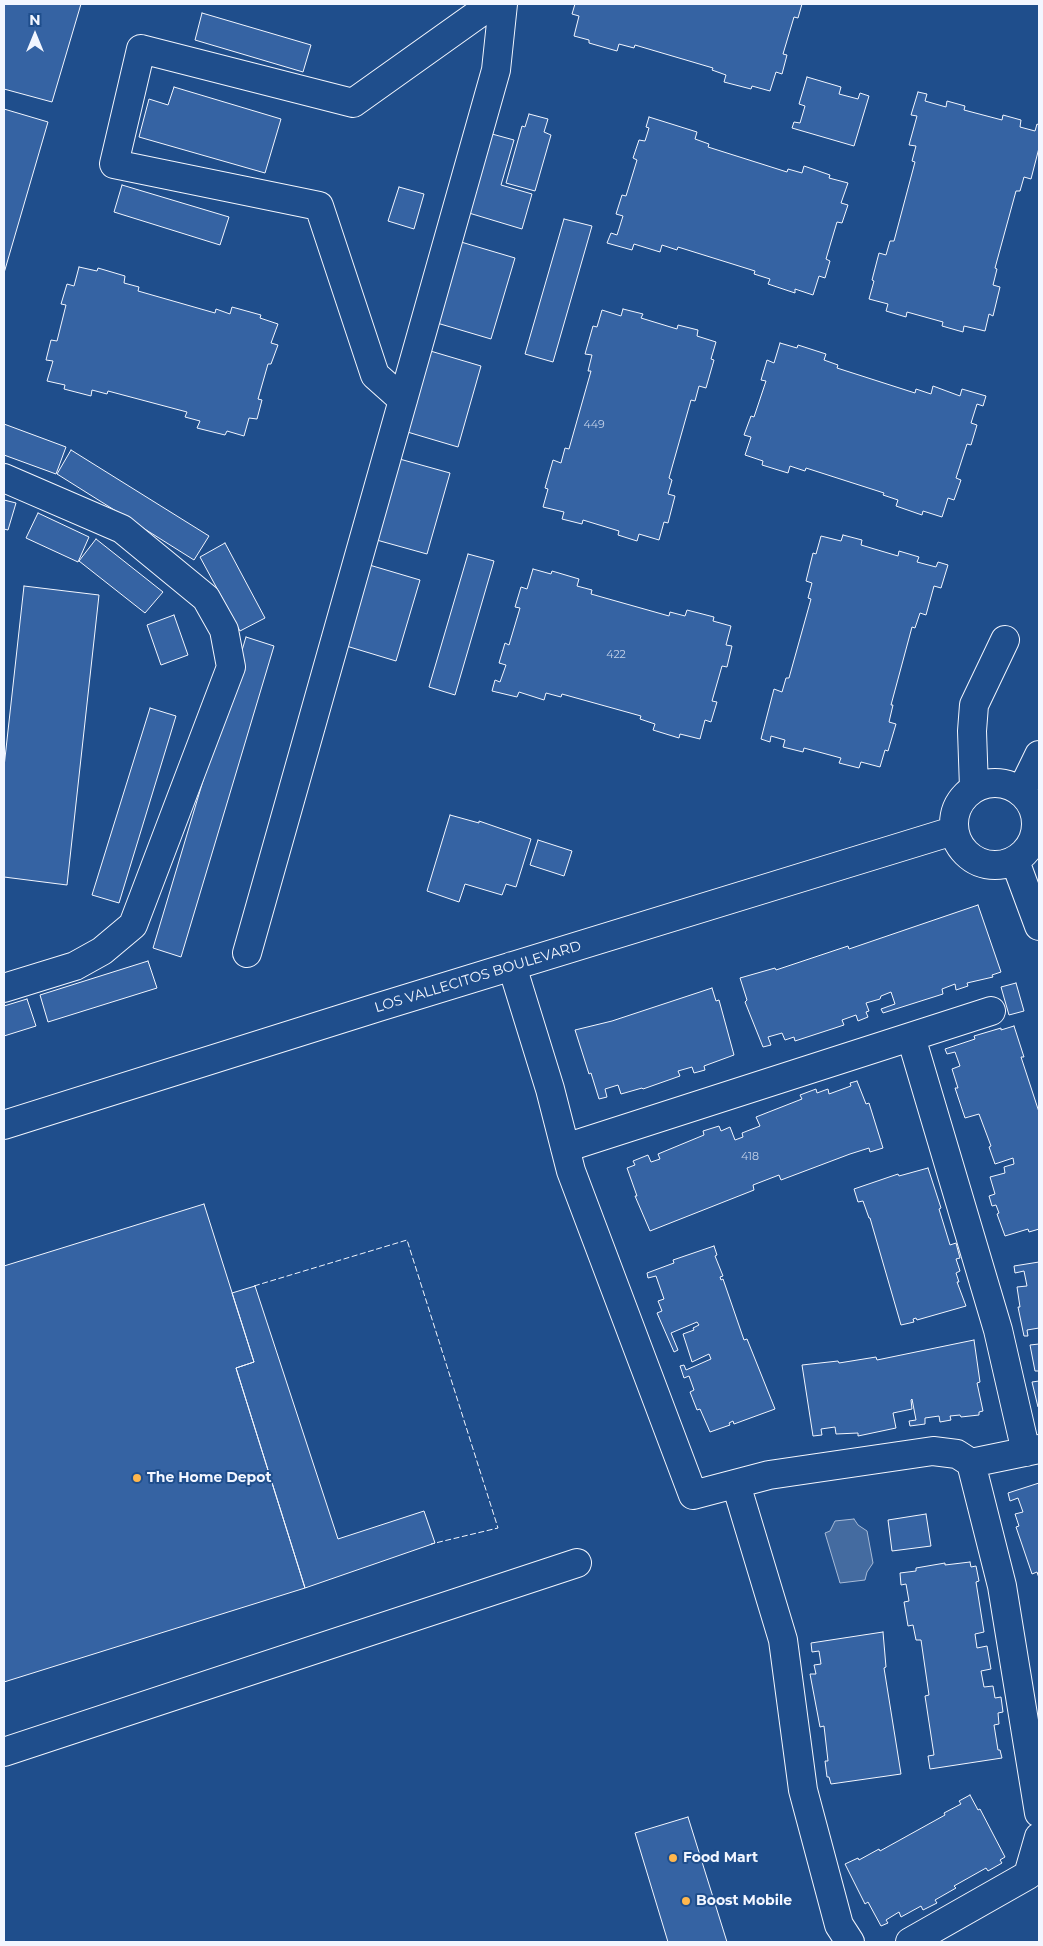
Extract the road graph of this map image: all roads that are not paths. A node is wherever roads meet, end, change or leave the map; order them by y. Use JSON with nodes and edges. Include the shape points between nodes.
{"nodes":[{"id":1,"x":492,"y":4,"type":"edge"},
{"id":2,"x":503,"y":4,"type":"edge"},
{"id":3,"x":403,"y":400,"type":"junction"},
{"id":4,"x":4,"y":478,"type":"edge"},
{"id":5,"x":1004,"y":640,"type":"dead end"},
{"id":6,"x":1039,"y":755,"type":"edge"},
{"id":7,"x":974,"y":788,"type":"junction"},
{"id":8,"x":1021,"y":792,"type":"junction"},
{"id":9,"x":1038,"y":820,"type":"edge"},
{"id":10,"x":954,"y":831,"type":"junction"},
{"id":11,"x":1015,"y":861,"type":"junction"},
{"id":12,"x":1039,"y":926,"type":"edge"},
{"id":13,"x":247,"y":953,"type":"dead end"},
{"id":14,"x":512,"y":966,"type":"junction"},
{"id":15,"x":4,"y":988,"type":"edge"},
{"id":16,"x":991,"y":1011,"type":"dead end"},
{"id":17,"x":910,"y":1037,"type":"junction"},
{"id":18,"x":4,"y":1126,"type":"edge"},
{"id":19,"x":565,"y":1148,"type":"junction"},
{"id":20,"x":1033,"y":1450,"type":"edge"},
{"id":21,"x":971,"y":1463,"type":"junction"},
{"id":22,"x":736,"y":1484,"type":"junction"},
{"id":23,"x":577,"y":1563,"type":"dead end"},
{"id":24,"x":4,"y":1752,"type":"edge"},
{"id":25,"x":1039,"y":1813,"type":"edge"},
{"id":26,"x":1039,"y":1837,"type":"edge"},
{"id":27,"x":850,"y":1942,"type":"edge"},
{"id":28,"x":910,"y":1942,"type":"edge"}],
"edges":[{"from":1,"to":3,"type":"street","via":[[354,103],[141,50],[114,164],[319,206],[376,375]]},
{"from":2,"to":3,"type":"street","via":[[496,70]]},
{"from":3,"to":13,"type":"street"},
{"from":4,"to":15,"type":"street","via":[[122,529],[206,598],[224,630],[231,667],[134,925],[102,951],[75,966]]},
{"from":5,"to":7,"type":"street","via":[[974,705]]},
{"from":6,"to":8,"type":"street"},
{"from":7,"to":8,"type":"street","via":[[998,783]]},
{"from":7,"to":10,"type":"street","via":[[957,806],[953,818]]},
{"from":8,"to":9,"type":"street"},
{"from":9,"to":11,"type":"street","via":[[1032,844]]},
{"from":10,"to":11,"type":"street","via":[[957,844],[976,862],[989,866]]},
{"from":10,"to":14,"type":"street","name":"LOS VALLECITOS BOULEVARD"},
{"from":11,"to":12,"type":"street"},
{"from":14,"to":18,"type":"street","name":"LOS VALLECITOS BOULEVARD"},
{"from":14,"to":19,"type":"street"},
{"from":16,"to":17,"type":"street"},
{"from":17,"to":19,"type":"street"},
{"from":17,"to":20,"type":"street"},
{"from":19,"to":22,"type":"street","via":[[693,1495]]},
{"from":20,"to":21,"type":"street"},
{"from":21,"to":22,"type":"street","via":[[957,1454],[933,1452],[769,1475]]},
{"from":21,"to":25,"type":"street","via":[[1002,1586]]},
{"from":22,"to":27,"type":"street","via":[[783,1640],[803,1790],[839,1925]]},
{"from":23,"to":24,"type":"street"},
{"from":26,"to":28,"type":"street","via":[[1028,1875]]}]}
